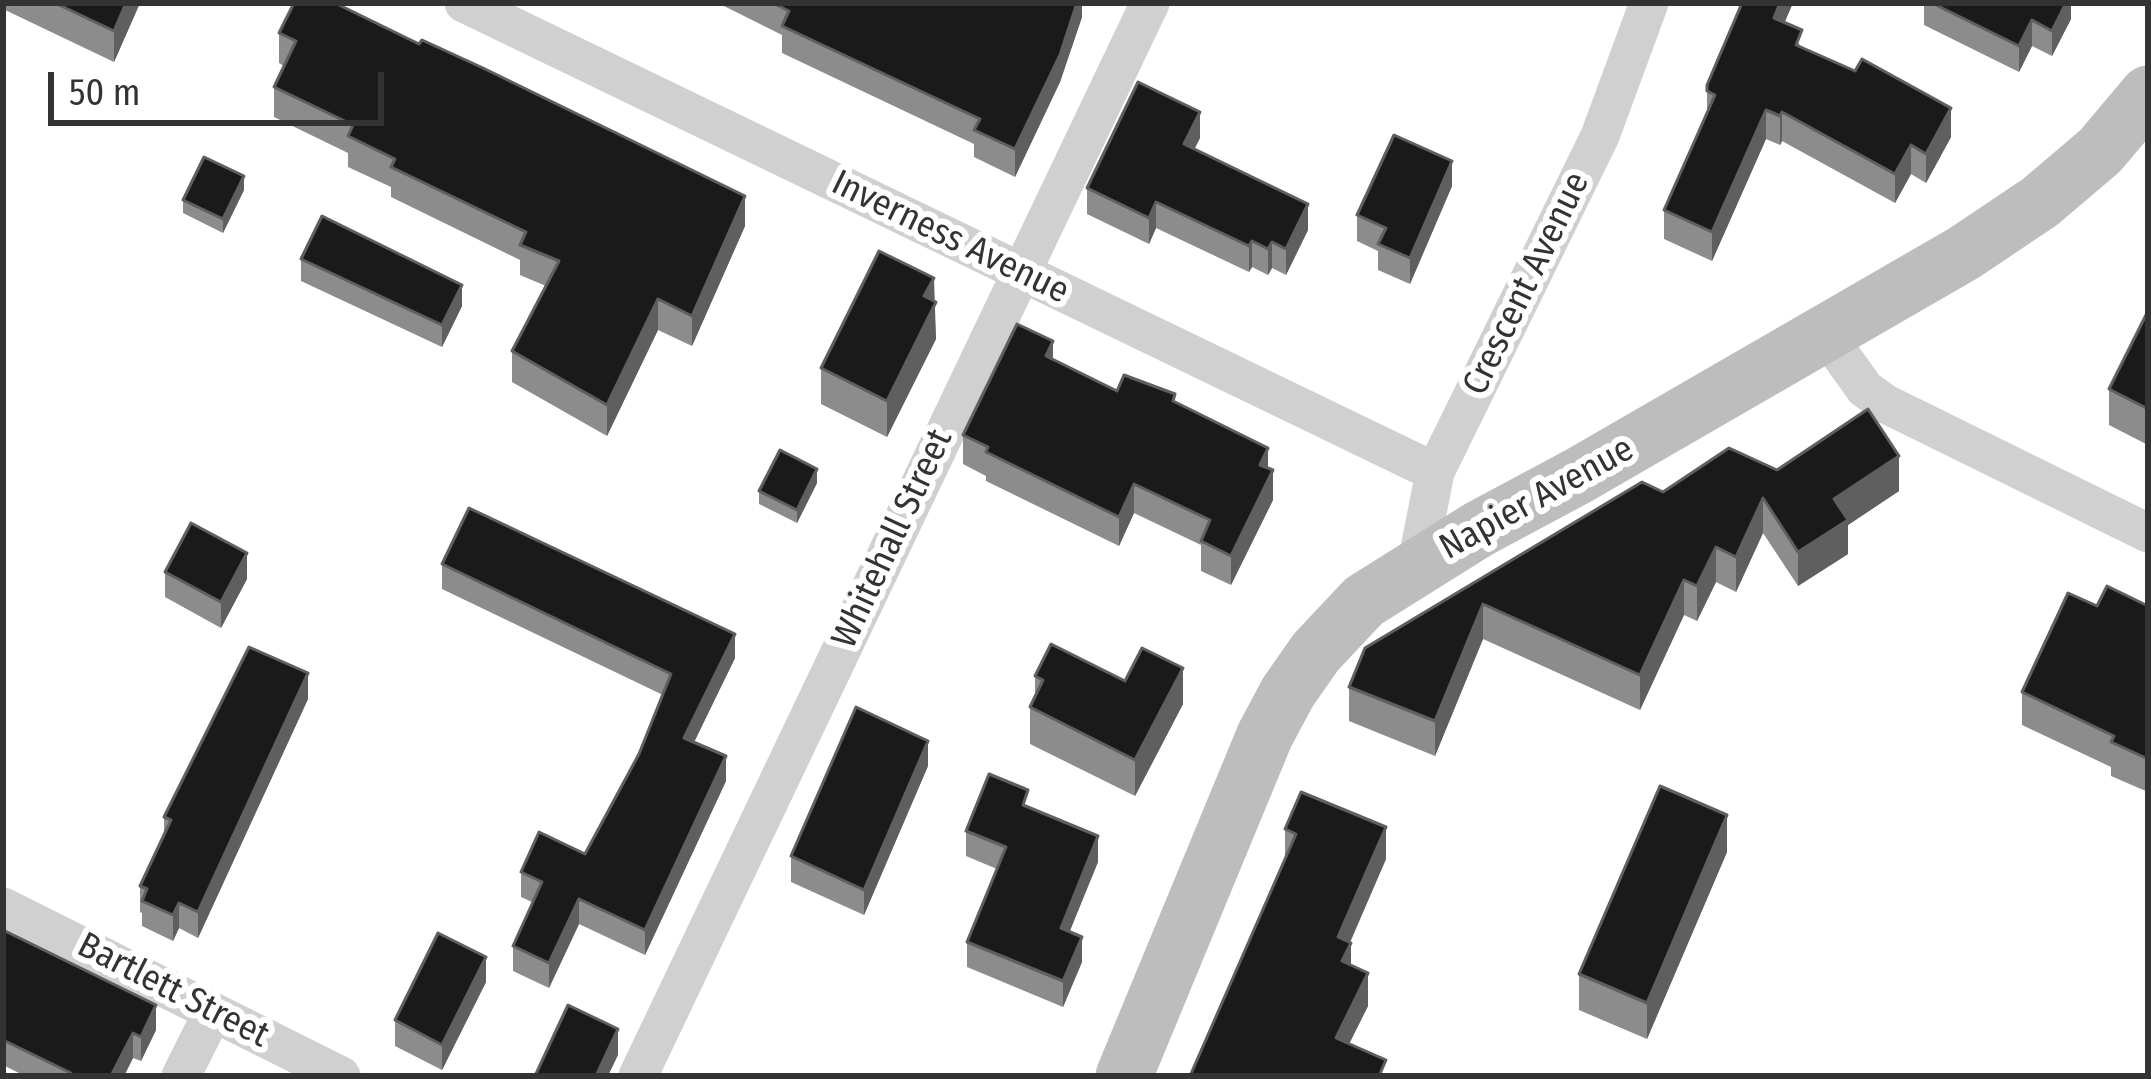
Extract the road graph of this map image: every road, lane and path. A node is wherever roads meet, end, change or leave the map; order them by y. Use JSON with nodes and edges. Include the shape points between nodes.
{"nodes":[{"id":1,"x":464,"y":3,"type":"edge"},
{"id":2,"x":1150,"y":3,"type":"edge"},
{"id":3,"x":1649,"y":3,"type":"edge"},
{"id":4,"x":2148,"y":94,"type":"edge"},
{"id":5,"x":1019,"y":272,"type":"junction"},
{"id":6,"x":1824,"y":332,"type":"junction"},
{"id":7,"x":1435,"y":472,"type":"junction"},
{"id":8,"x":2148,"y":533,"type":"edge"},
{"id":9,"x":1416,"y":568,"type":"junction"},
{"id":10,"x":3,"y":907,"type":"edge"},
{"id":11,"x":213,"y":1012,"type":"junction"},
{"id":12,"x":181,"y":1076,"type":"edge"},
{"id":13,"x":341,"y":1076,"type":"edge"},
{"id":14,"x":638,"y":1076,"type":"edge"},
{"id":15,"x":1124,"y":1076,"type":"edge"}],
"edges":[{"from":1,"to":5,"type":"street","name":"Inverness Avenue"},
{"from":2,"to":5,"type":"street","name":"Whitehall Street"},
{"from":3,"to":7,"type":"street","name":"Crescent Avenue","via":[[1600,136]]},
{"from":4,"to":6,"type":"street","name":"Napier Avenue","via":[[2100,151],[2040,202]]},
{"from":5,"to":7,"type":"street","name":"Inverness Avenue"},
{"from":5,"to":14,"type":"street","name":"Whitehall Street"},
{"from":6,"to":8,"type":"street","via":[[1865,389],[1886,404]]},
{"from":6,"to":9,"type":"street","name":"Napier Avenue"},
{"from":7,"to":9,"type":"street","name":"Crescent Avenue"},
{"from":9,"to":15,"type":"street","name":"Napier Avenue","via":[[1342,622],[1288,692]]},
{"from":10,"to":11,"type":"street","name":"Bartlett Street"},
{"from":11,"to":12,"type":"street"},
{"from":11,"to":13,"type":"street","name":"Bartlett Street"}]}
